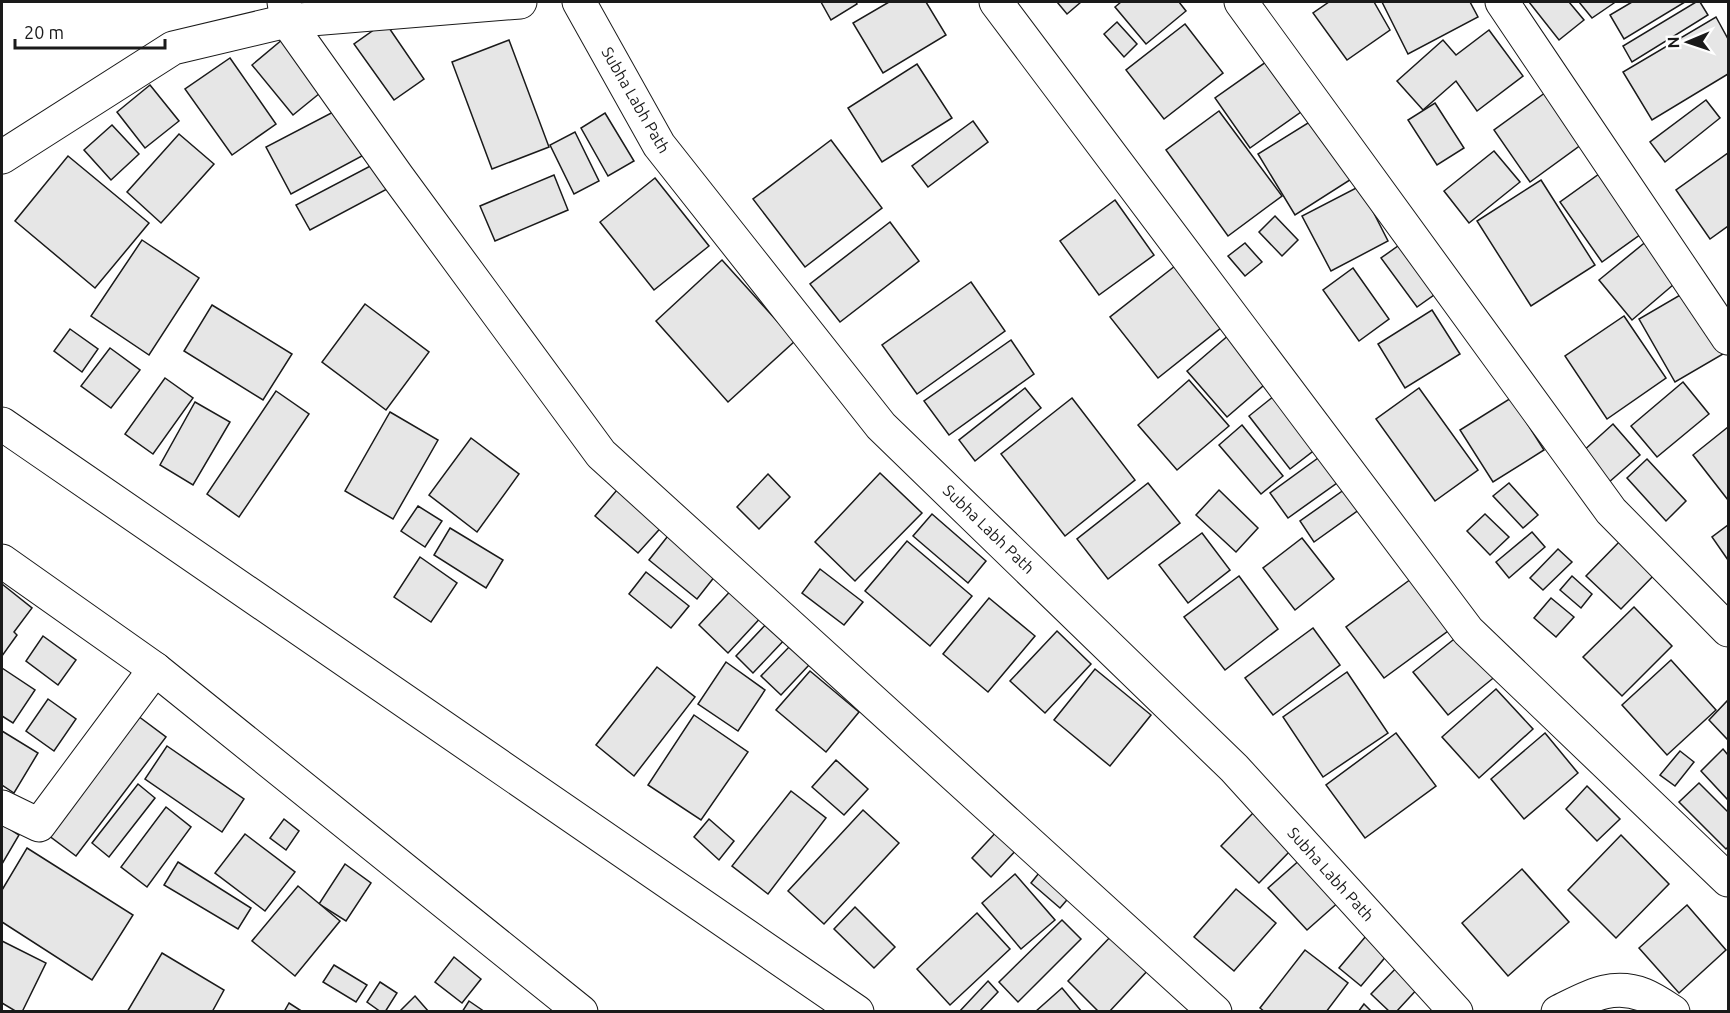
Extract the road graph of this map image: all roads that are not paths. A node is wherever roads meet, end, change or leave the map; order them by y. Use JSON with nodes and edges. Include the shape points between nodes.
{"nodes":[{"id":1,"x":520,"y":2,"type":"edge"},
{"id":2,"x":579,"y":2,"type":"edge"},
{"id":3,"x":996,"y":2,"type":"edge"},
{"id":4,"x":1241,"y":2,"type":"edge"},
{"id":5,"x":1502,"y":2,"type":"edge"},
{"id":6,"x":285,"y":11,"type":"edge"},
{"id":7,"x":2,"y":157,"type":"edge"},
{"id":8,"x":1728,"y":338,"type":"edge"},
{"id":9,"x":2,"y":424,"type":"edge"},
{"id":10,"x":2,"y":561,"type":"edge"},
{"id":11,"x":1728,"y":630,"type":"edge"},
{"id":12,"x":155,"y":669,"type":"junction"},
{"id":13,"x":2,"y":807,"type":"edge"},
{"id":14,"x":1728,"y":880,"type":"edge"},
{"id":15,"x":581,"y":1011,"type":"edge"},
{"id":16,"x":857,"y":1011,"type":"edge"},
{"id":17,"x":1215,"y":1011,"type":"edge"},
{"id":18,"x":1456,"y":1011,"type":"edge"},
{"id":19,"x":1558,"y":1011,"type":"edge"},
{"id":20,"x":1673,"y":1011,"type":"edge"}],
"edges":[{"from":1,"to":6,"type":"street"},
{"from":2,"to":18,"type":"street","name":"Subha Labh Path","via":[[659,145],[881,426],[1234,768]]},
{"from":3,"to":14,"type":"street","via":[[1468,631]]},
{"from":4,"to":11,"type":"street","via":[[1611,511]]},
{"from":5,"to":8,"type":"street"},
{"from":6,"to":7,"type":"street","via":[[173,48]]},
{"from":6,"to":17,"type":"street","via":[[397,176],[602,454]]},
{"from":9,"to":16,"type":"street"},
{"from":10,"to":12,"type":"street"},
{"from":12,"to":13,"type":"street","via":[[39,825]]},
{"from":12,"to":15,"type":"street"},
{"from":19,"to":20,"type":"street","via":[[1602,991],[1622,990],[1644,995]]}]}
